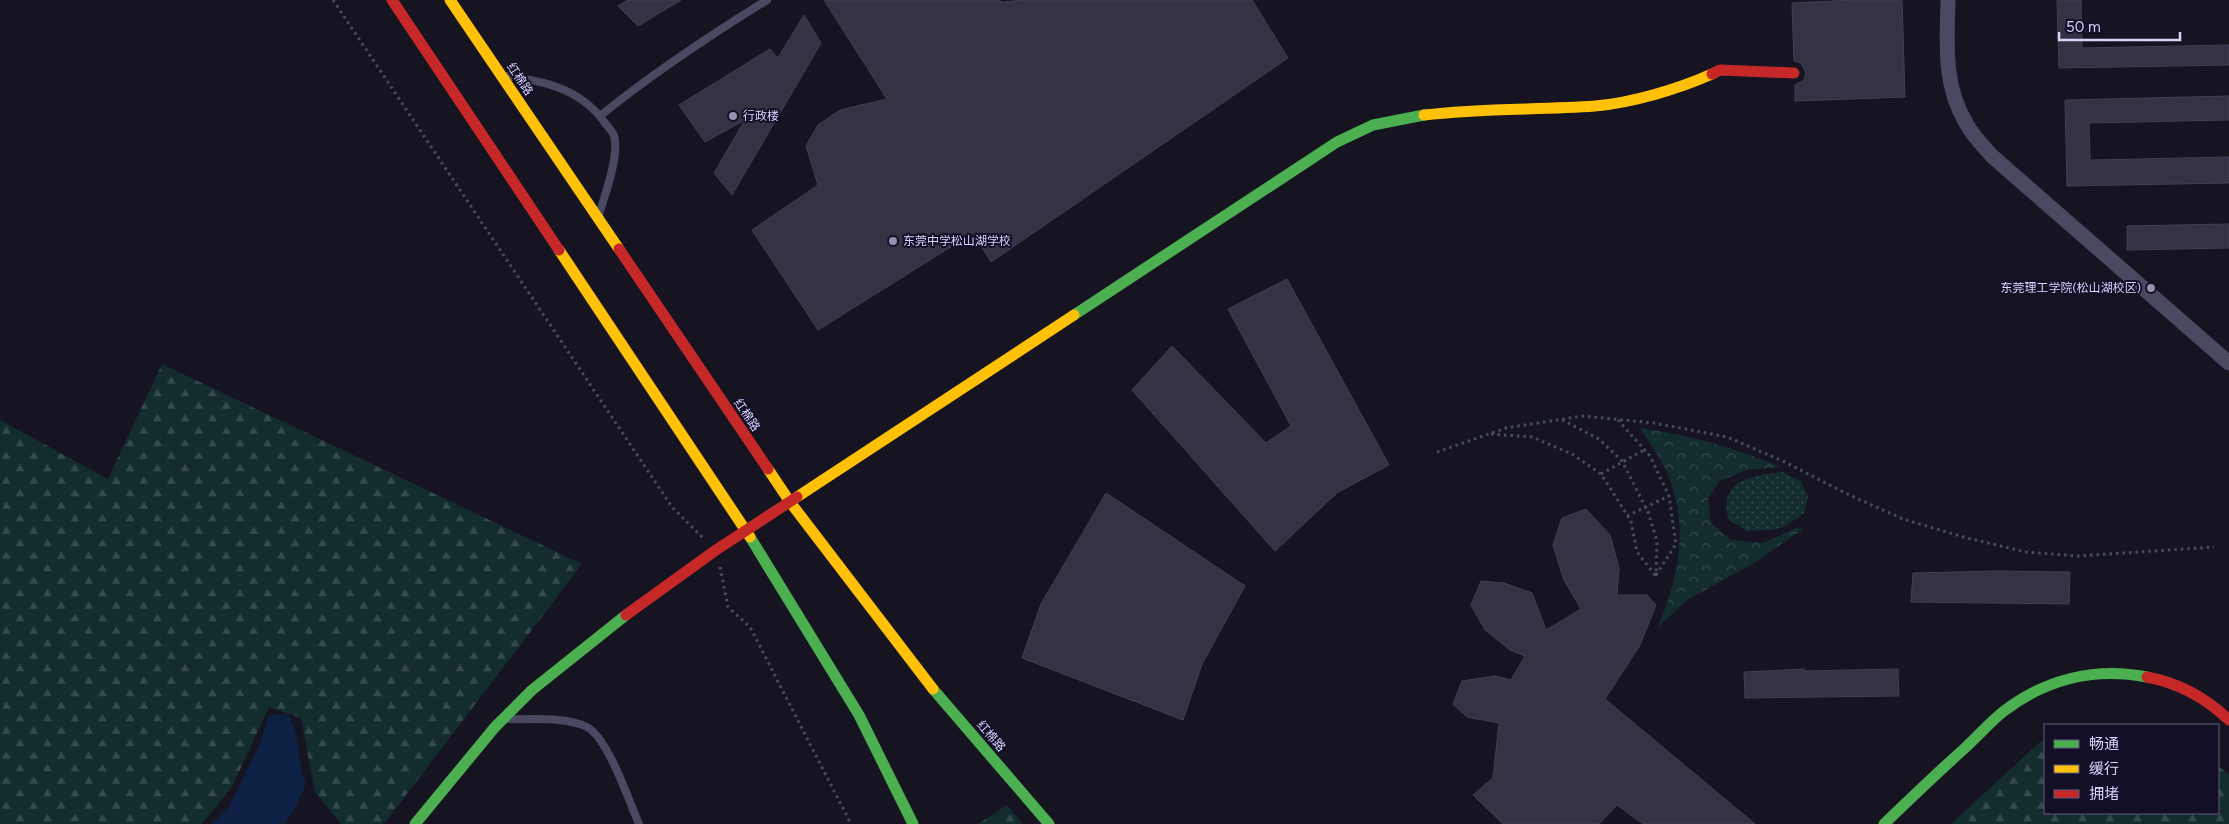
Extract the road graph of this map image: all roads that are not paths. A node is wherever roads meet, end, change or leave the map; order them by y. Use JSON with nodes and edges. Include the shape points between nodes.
{"nodes":[{"id":1,"x":392,"y":0,"type":"edge"},
{"id":2,"x":450,"y":0,"type":"edge"},
{"id":3,"x":766,"y":0,"type":"edge"},
{"id":4,"x":1948,"y":0,"type":"edge"},
{"id":5,"x":1794,"y":73,"type":"dead end"},
{"id":6,"x":501,"y":76,"type":"junction"},
{"id":7,"x":600,"y":116,"type":"junction"},
{"id":8,"x":598,"y":219,"type":"junction"},
{"id":9,"x":2229,"y":363,"type":"edge"},
{"id":10,"x":790,"y":502,"type":"junction"},
{"id":11,"x":746,"y":530,"type":"junction"},
{"id":12,"x":503,"y":719,"type":"junction"},
{"id":13,"x":2229,"y":720,"type":"edge"},
{"id":14,"x":415,"y":824,"type":"edge"},
{"id":15,"x":639,"y":824,"type":"edge"},
{"id":16,"x":913,"y":824,"type":"edge"},
{"id":17,"x":1049,"y":824,"type":"edge"},
{"id":18,"x":1884,"y":824,"type":"edge"}],
"edges":[{"from":1,"to":11,"type":"street"},
{"from":2,"to":6,"type":"street","name":"红棉路"},
{"from":3,"to":7,"type":"lane","via":[[645,80]]},
{"from":4,"to":9,"type":"street","via":[[1946,56],[1953,97],[1966,125],[1992,156]]},
{"from":5,"to":10,"type":"street","via":[[1720,70],[1679,89],[1597,106],[1454,111],[1395,120],[1355,133]]},
{"from":6,"to":7,"type":"lane","via":[[536,80],[572,91]]},
{"from":6,"to":8,"type":"street","name":"红棉路"},
{"from":7,"to":8,"type":"lane","via":[[614,136],[613,170]]},
{"from":8,"to":10,"type":"street","name":"红棉路"},
{"from":10,"to":11,"type":"street"},
{"from":10,"to":17,"type":"street","name":"红棉路","via":[[924,678]]},
{"from":11,"to":12,"type":"street","via":[[647,598],[532,690]]},
{"from":11,"to":16,"type":"street","via":[[859,715]]},
{"from":12,"to":14,"type":"street"},
{"from":12,"to":15,"type":"lane","via":[[560,721],[587,727],[601,739]]},
{"from":13,"to":18,"type":"street","via":[[2203,698],[2173,683],[2119,672],[2065,679],[2032,692],[2003,712]]}]}
